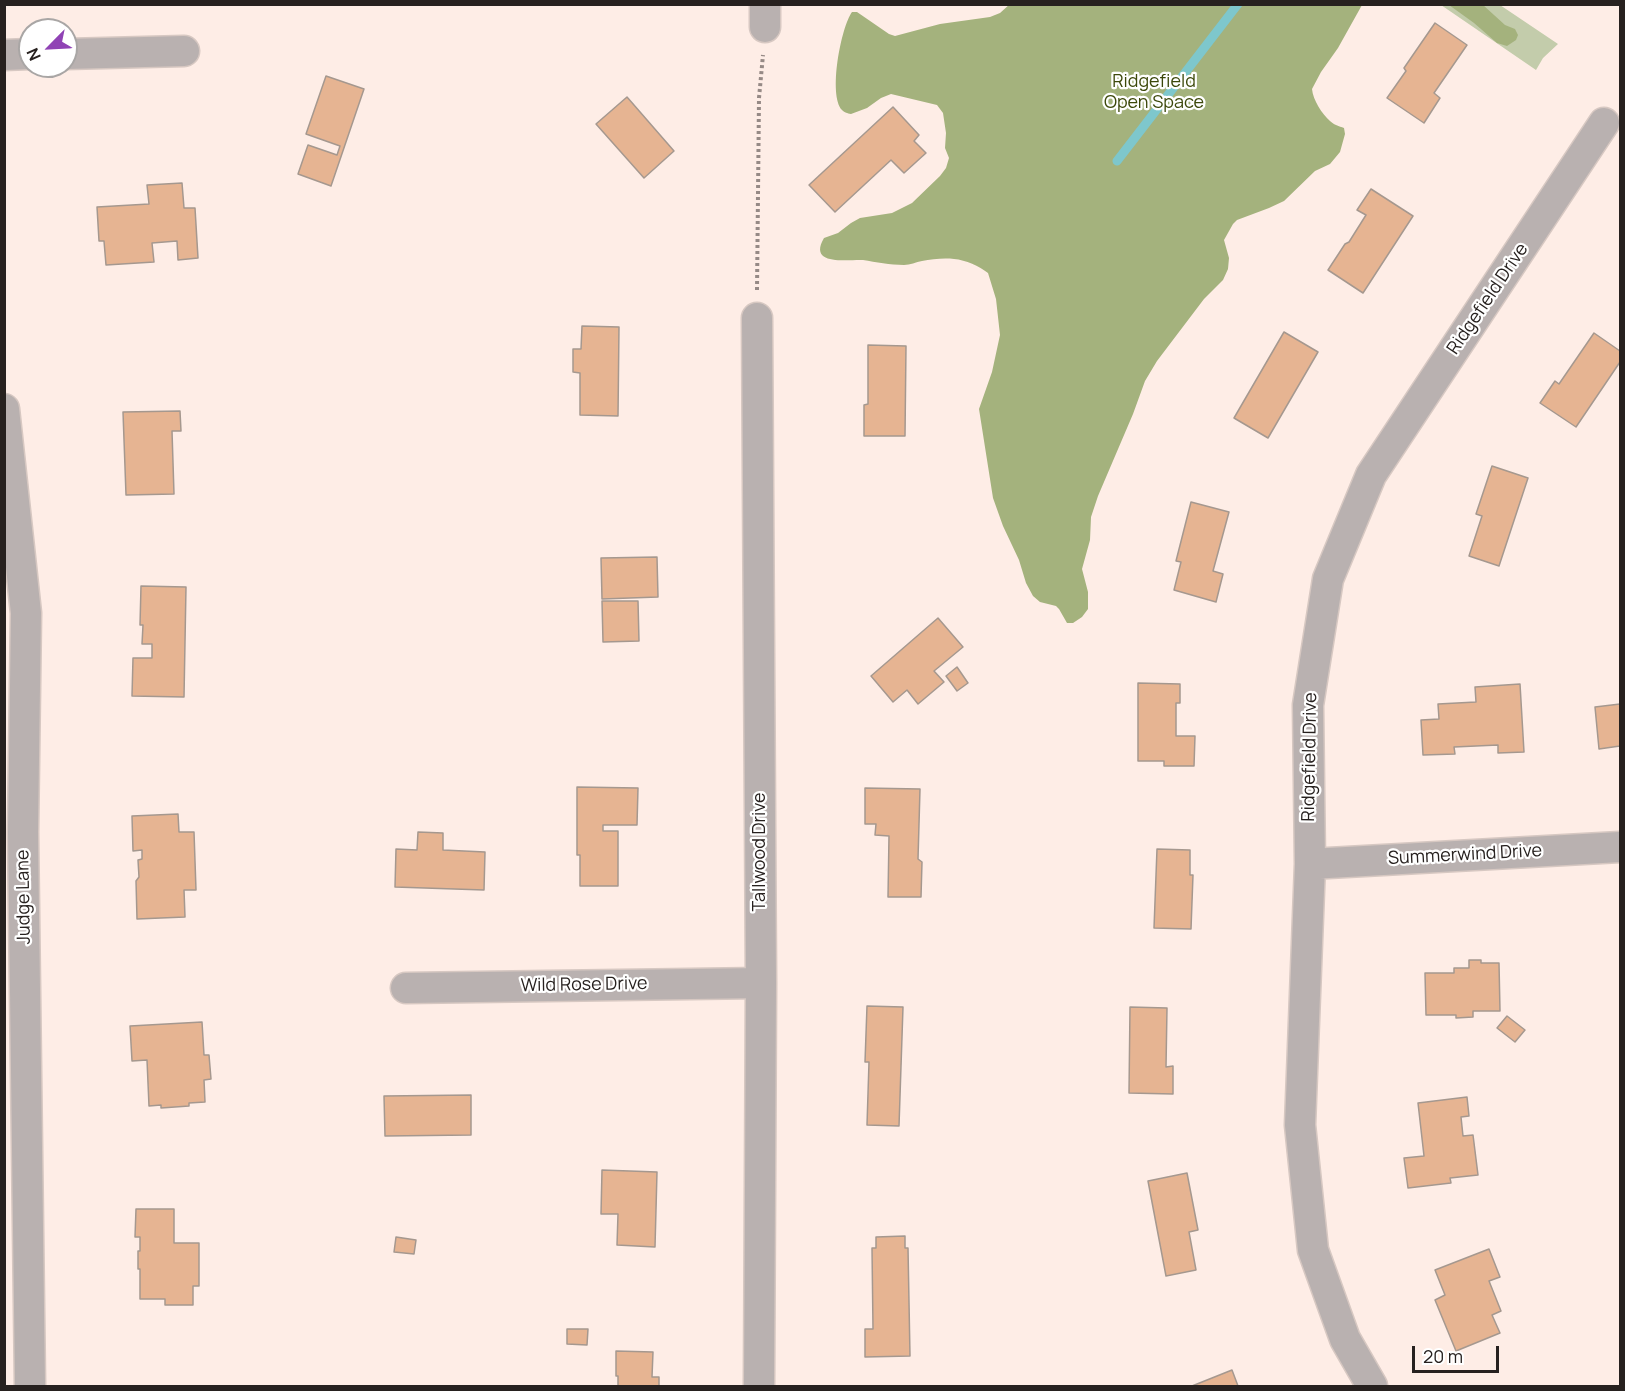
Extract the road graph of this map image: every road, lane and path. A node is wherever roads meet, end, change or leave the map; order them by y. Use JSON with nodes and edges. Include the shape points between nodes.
{"nodes":[{"id":1,"x":765,"y":16,"type":"edge"},
{"id":2,"x":184,"y":51,"type":"dead end"},
{"id":3,"x":78,"y":54,"type":"edge"},
{"id":4,"x":1604,"y":123,"type":"dead end"},
{"id":5,"x":757,"y":318,"type":"joint"},
{"id":6,"x":4,"y":409,"type":"edge"},
{"id":7,"x":1620,"y":847,"type":"edge"},
{"id":8,"x":1310,"y":864,"type":"junction"},
{"id":9,"x":761,"y":983,"type":"junction"},
{"id":10,"x":406,"y":988,"type":"dead end"},
{"id":11,"x":16,"y":1070,"type":"edge"},
{"id":12,"x":30,"y":1386,"type":"edge"},
{"id":13,"x":759,"y":1386,"type":"edge"},
{"id":14,"x":1372,"y":1386,"type":"edge"}],
"edges":[{"from":1,"to":5,"type":"path","via":[[759,98]]},
{"from":2,"to":3,"type":"street"},
{"from":4,"to":8,"type":"street","name":"Ridgefield Drive","via":[[1371,475],[1328,579],[1308,705]]},
{"from":5,"to":9,"type":"street","name":"Tallwood Drive"},
{"from":6,"to":11,"type":"street","name":"Judge Lane","via":[[26,613]]},
{"from":7,"to":8,"type":"street","name":"Summerwind Drive"},
{"from":8,"to":14,"type":"street","name":"Ridgefield Drive","via":[[1300,1125],[1313,1250],[1345,1339]]},
{"from":9,"to":10,"type":"street","name":"Wild Rose Drive"},
{"from":9,"to":13,"type":"street","name":"Tallwood Drive"},
{"from":11,"to":12,"type":"street","name":"Judge Lane"}]}
